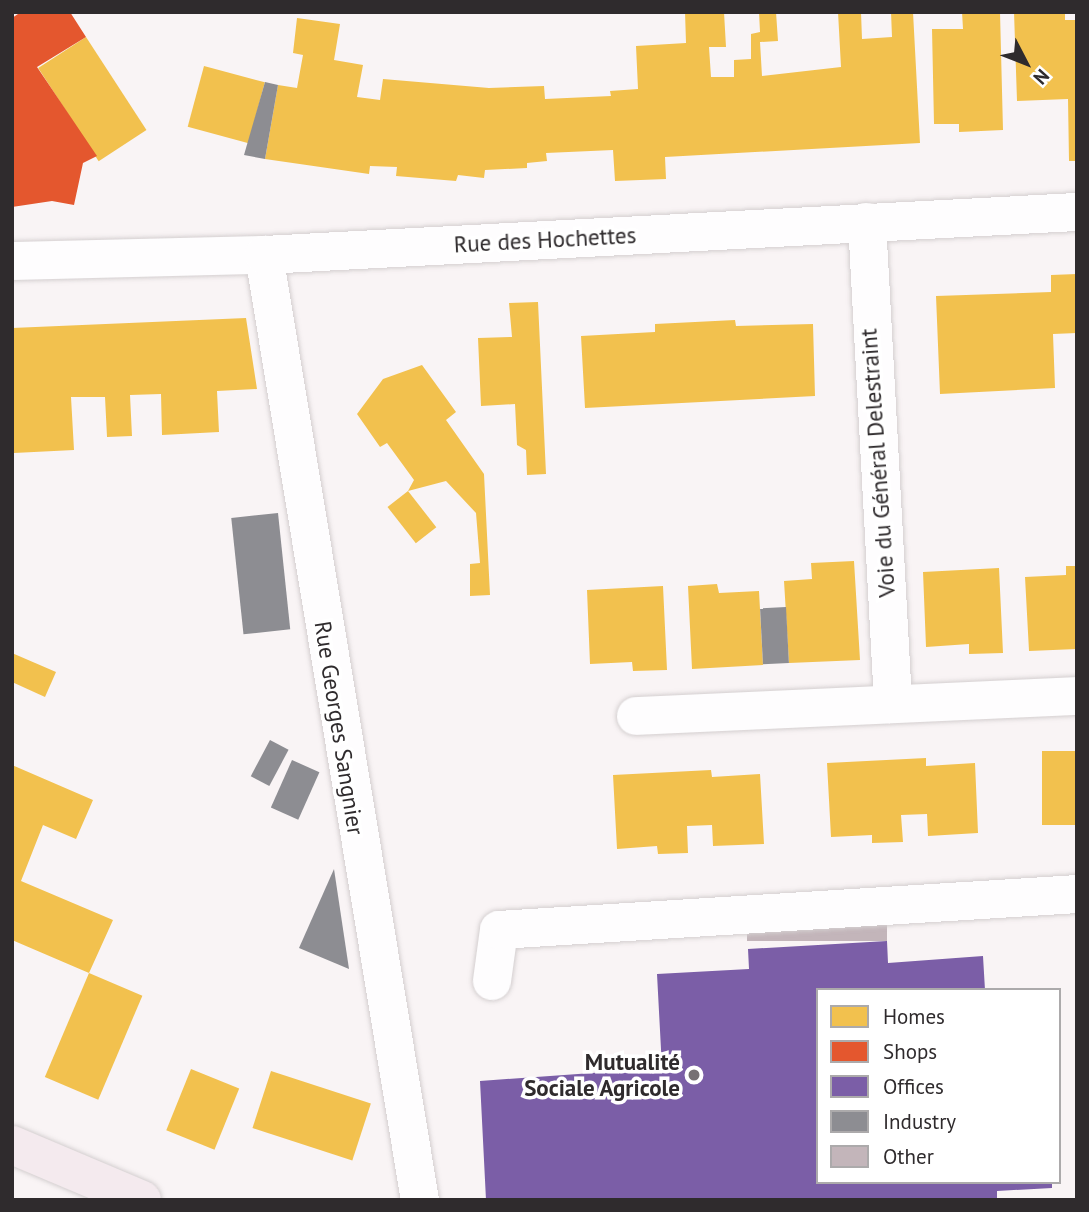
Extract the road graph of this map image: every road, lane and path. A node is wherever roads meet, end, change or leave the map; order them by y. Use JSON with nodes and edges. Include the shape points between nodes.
{"nodes":[{"id":1,"x":1077,"y":212,"type":"edge"},
{"id":2,"x":867,"y":222,"type":"junction"},
{"id":3,"x":264,"y":256,"type":"junction"},
{"id":4,"x":12,"y":261,"type":"edge"},
{"id":5,"x":1077,"y":696,"type":"edge"},
{"id":6,"x":893,"y":704,"type":"junction"},
{"id":7,"x":636,"y":716,"type":"dead end"},
{"id":8,"x":1077,"y":894,"type":"edge"},
{"id":9,"x":492,"y":981,"type":"dead end"},
{"id":10,"x":12,"y":1144,"type":"edge"},
{"id":11,"x":142,"y":1200,"type":"edge"},
{"id":12,"x":420,"y":1200,"type":"edge"}],
"edges":[{"from":1,"to":2,"type":"street","name":"Rue des Hochettes"},
{"from":2,"to":3,"type":"street","name":"Rue des Hochettes"},
{"from":2,"to":6,"type":"street","name":"Voie du Général Delestraint"},
{"from":3,"to":4,"type":"street","name":"Rue des Hochettes"},
{"from":3,"to":12,"type":"street","name":"Rue Georges Sangnier"},
{"from":5,"to":6,"type":"street"},
{"from":6,"to":7,"type":"street"},
{"from":8,"to":9,"type":"street","via":[[499,930]]},
{"from":10,"to":11,"type":"main road"}]}
